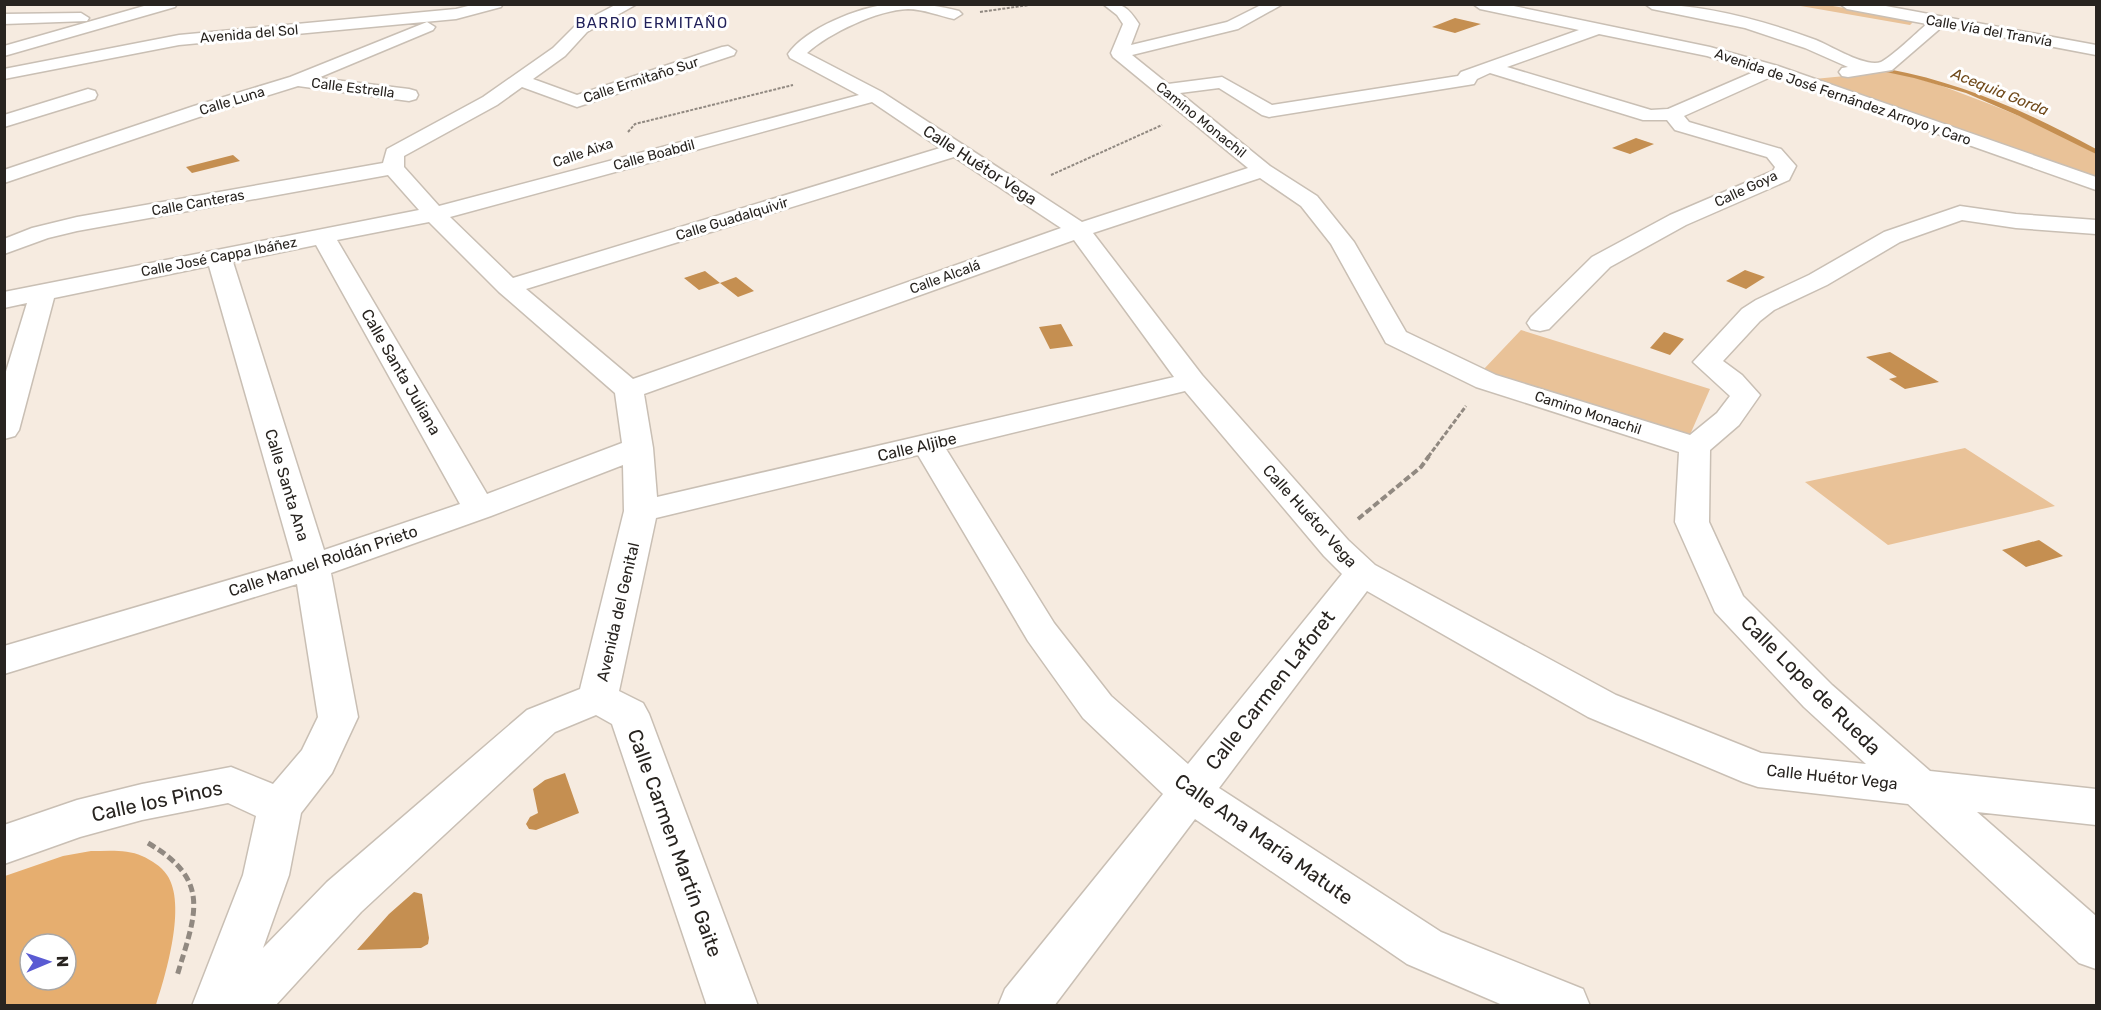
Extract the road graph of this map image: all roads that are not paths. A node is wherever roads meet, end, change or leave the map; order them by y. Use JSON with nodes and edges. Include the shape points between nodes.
{"nodes":[{"id":1,"x":170,"y":4,"type":"edge"},
{"id":2,"x":496,"y":4,"type":"edge"},
{"id":3,"x":630,"y":4,"type":"edge"},
{"id":4,"x":1110,"y":4,"type":"edge"},
{"id":5,"x":1276,"y":4,"type":"edge"},
{"id":6,"x":1480,"y":4,"type":"edge"},
{"id":7,"x":1652,"y":4,"type":"edge"},
{"id":8,"x":1847,"y":4,"type":"edge"},
{"id":9,"x":1953,"y":4,"type":"edge"},
{"id":10,"x":906,"y":5,"type":"edge"},
{"id":11,"x":1582,"y":8,"type":"dead end"},
{"id":12,"x":456,"y":14,"type":"junction"},
{"id":13,"x":954,"y":14,"type":"road end"},
{"id":14,"x":4,"y":18,"type":"edge"},
{"id":15,"x":117,"y":19,"type":"junction"},
{"id":16,"x":1557,"y":20,"type":"junction"},
{"id":17,"x":1947,"y":23,"type":"junction"},
{"id":18,"x":1596,"y":29,"type":"junction"},
{"id":19,"x":2097,"y":50,"type":"edge"},
{"id":20,"x":4,"y":51,"type":"edge"},
{"id":21,"x":728,"y":51,"type":"dead end"},
{"id":22,"x":1119,"y":53,"type":"junction"},
{"id":23,"x":1491,"y":68,"type":"junction"},
{"id":24,"x":1868,"y":69,"type":"junction"},
{"id":25,"x":1772,"y":70,"type":"junction"},
{"id":26,"x":4,"y":74,"type":"edge"},
{"id":27,"x":1797,"y":78,"type":"junction"},
{"id":28,"x":520,"y":80,"type":"junction"},
{"id":29,"x":296,"y":81,"type":"junction"},
{"id":30,"x":1164,"y":90,"type":"junction"},
{"id":31,"x":88,"y":94,"type":"dead end"},
{"id":32,"x":409,"y":95,"type":"dead end"},
{"id":33,"x":875,"y":96,"type":"junction"},
{"id":34,"x":1672,"y":114,"type":"junction"},
{"id":35,"x":4,"y":121,"type":"edge"},
{"id":36,"x":620,"y":141,"type":"road end"},
{"id":37,"x":955,"y":150,"type":"junction"},
{"id":38,"x":394,"y":161,"type":"junction"},
{"id":39,"x":1263,"y":170,"type":"junction"},
{"id":40,"x":4,"y":177,"type":"edge"},
{"id":41,"x":2097,"y":184,"type":"edge"},
{"id":42,"x":524,"y":190,"type":"junction"},
{"id":43,"x":434,"y":214,"type":"junction"},
{"id":44,"x":2097,"y":227,"type":"edge"},
{"id":45,"x":1079,"y":230,"type":"junction"},
{"id":46,"x":323,"y":236,"type":"junction"},
{"id":47,"x":4,"y":247,"type":"edge"},
{"id":48,"x":219,"y":257,"type":"junction"},
{"id":49,"x":508,"y":287,"type":"junction"},
{"id":50,"x":43,"y":292,"type":"junction"},
{"id":51,"x":4,"y":300,"type":"edge"},
{"id":52,"x":1540,"y":323,"type":"dead end"},
{"id":53,"x":1192,"y":381,"type":"junction"},
{"id":54,"x":629,"y":390,"type":"junction"},
{"id":55,"x":4,"y":430,"type":"edge"},
{"id":56,"x":928,"y":445,"type":"junction"},
{"id":57,"x":1695,"y":447,"type":"junction"},
{"id":58,"x":638,"y":448,"type":"junction"},
{"id":59,"x":479,"y":509,"type":"junction"},
{"id":60,"x":641,"y":511,"type":"junction"},
{"id":61,"x":1349,"y":561,"type":"junction"},
{"id":62,"x":312,"y":567,"type":"junction"},
{"id":63,"x":4,"y":660,"type":"edge"},
{"id":64,"x":598,"y":698,"type":"junction"},
{"id":65,"x":1915,"y":785,"type":"junction"},
{"id":66,"x":1190,"y":792,"type":"junction"},
{"id":67,"x":280,"y":807,"type":"junction"},
{"id":68,"x":2097,"y":807,"type":"edge"},
{"id":69,"x":4,"y":845,"type":"edge"},
{"id":70,"x":2097,"y":947,"type":"edge"},
{"id":71,"x":216,"y":1005,"type":"edge"},
{"id":72,"x":242,"y":1005,"type":"edge"},
{"id":73,"x":733,"y":1005,"type":"edge"},
{"id":74,"x":1023,"y":1005,"type":"edge"},
{"id":75,"x":1565,"y":1005,"type":"edge"}],
"edges":[{"from":1,"to":15,"type":"street"},
{"from":2,"to":12,"type":"street","name":"Avenida del Sol"},
{"from":3,"to":28,"type":"street","name":"Calle Canteras","via":[[581,29],[559,52]]},
{"from":4,"to":22,"type":"street","via":[[1131,24]]},
{"from":5,"to":22,"type":"street","via":[[1232,26]]},
{"from":6,"to":16,"type":"street","name":"Avenida de José Fernández Arroyo y Caro"},
{"from":7,"to":24,"type":"street","via":[[1749,24],[1800,40]]},
{"from":8,"to":17,"type":"street","name":"Calle Vía del Tranvía"},
{"from":9,"to":17,"type":"street"},
{"from":10,"to":13,"type":"street"},
{"from":10,"to":33,"type":"street","name":"Calle Huétor Vega","via":[[825,30],[796,54]]},
{"from":11,"to":16,"type":"street"},
{"from":12,"to":26,"type":"street","name":"Avenida del Sol","via":[[179,40]]},
{"from":12,"to":29,"type":"street","name":"Calle Luna"},
{"from":14,"to":15,"type":"street"},
{"from":15,"to":20,"type":"street"},
{"from":16,"to":18,"type":"street","name":"Avenida de José Fernández Arroyo y Caro"},
{"from":17,"to":19,"type":"street","name":"Calle Vía del Tranvía"},
{"from":17,"to":24,"type":"street","via":[[1886,66]]},
{"from":18,"to":23,"type":"street"},
{"from":18,"to":25,"type":"street","name":"Avenida de José Fernández Arroyo y Caro","via":[[1710,52]]},
{"from":21,"to":28,"type":"street","name":"Calle Ermitaño Sur","via":[[577,100]]},
{"from":22,"to":30,"type":"street","name":"Camino Monachil"},
{"from":23,"to":30,"type":"street","via":[[1467,76],[1467,80],[1269,111],[1222,82]]},
{"from":23,"to":34,"type":"street","via":[[1650,116]]},
{"from":24,"to":27,"type":"street"},
{"from":25,"to":27,"type":"street","name":"Avenida de José Fernández Arroyo y Caro"},
{"from":25,"to":34,"type":"street"},
{"from":27,"to":41,"type":"street","name":"Avenida de José Fernández Arroyo y Caro"},
{"from":28,"to":38,"type":"street","name":"Calle Canteras"},
{"from":29,"to":32,"type":"street","name":"Calle Estrella"},
{"from":29,"to":40,"type":"street","name":"Calle Luna"},
{"from":30,"to":39,"type":"street","name":"Camino Monachil"},
{"from":31,"to":35,"type":"street"},
{"from":33,"to":37,"type":"street","name":"Calle Huétor Vega"},
{"from":33,"to":42,"type":"street","name":"Calle Boabdil"},
{"from":34,"to":52,"type":"street","name":"Calle Goya","via":[[1682,126],[1774,153],[1786,166],[1780,175],[1678,219],[1601,262]]},
{"from":36,"to":42,"type":"street","name":"Calle Aixa","via":[[534,169]]},
{"from":37,"to":45,"type":"street","name":"Calle Huétor Vega"},
{"from":37,"to":49,"type":"street","name":"Calle Guadalquivir"},
{"from":38,"to":43,"type":"street"},
{"from":38,"to":47,"type":"street","name":"Calle Canteras","via":[[77,224]]},
{"from":39,"to":45,"type":"street","name":"Calle Alcalá"},
{"from":39,"to":57,"type":"street","name":"Camino Monachil","via":[[1309,201],[1342,242],[1396,338],[1485,381]]},
{"from":42,"to":43,"type":"street","name":"Calle Boabdil"},
{"from":43,"to":46,"type":"street","name":"Calle José Cappa Ibáñez"},
{"from":43,"to":49,"type":"street"},
{"from":44,"to":57,"type":"street","via":[[1960,213],[1892,237],[1765,305],[1707,362],[1745,395],[1728,419]]},
{"from":45,"to":53,"type":"street","name":"Calle Huétor Vega"},
{"from":45,"to":54,"type":"street","name":"Calle Alcalá"},
{"from":46,"to":48,"type":"street","name":"Calle José Cappa Ibáñez"},
{"from":46,"to":59,"type":"street","name":"Calle Santa Juliana"},
{"from":48,"to":50,"type":"street","name":"Calle José Cappa Ibáñez"},
{"from":48,"to":62,"type":"street","name":"Calle Santa Ana"},
{"from":49,"to":54,"type":"street"},
{"from":50,"to":51,"type":"street","name":"Calle José Cappa Ibáñez"},
{"from":50,"to":55,"type":"street"},
{"from":53,"to":56,"type":"street","name":"Calle Aljibe"},
{"from":53,"to":61,"type":"street","name":"Calle Huétor Vega"},
{"from":54,"to":58,"type":"street","name":"Avenida del Genital"},
{"from":56,"to":60,"type":"street","name":"Calle Aljibe"},
{"from":56,"to":66,"type":"street","name":"Calle Ana María Matute","via":[[1041,632],[1097,707]]},
{"from":57,"to":65,"type":"street","name":"Calle Lope de Rueda","via":[[1692,522],[1728,603],[1818,696]]},
{"from":58,"to":59,"type":"street","name":"Calle Manuel Roldán Prieto"},
{"from":58,"to":60,"type":"street","name":"Avenida del Genital"},
{"from":59,"to":62,"type":"street","name":"Calle Manuel Roldán Prieto"},
{"from":60,"to":64,"type":"street","name":"Avenida del Genital"},
{"from":61,"to":65,"type":"street","name":"Calle Huétor Vega","via":[[1602,706],[1758,770]]},
{"from":61,"to":66,"type":"street","name":"Calle Carmen Laforet"},
{"from":62,"to":63,"type":"street","name":"Calle Manuel Roldán Prieto"},
{"from":62,"to":67,"type":"street","name":"Calle Santa Ana","via":[[338,717],[317,761]]},
{"from":64,"to":72,"type":"street","name":"Avenida del Genital","via":[[541,721],[344,897]]},
{"from":64,"to":73,"type":"street","name":"Calle Carmen Martín Gaite","via":[[629,714]]},
{"from":65,"to":68,"type":"street","name":"Calle Huétor Vega"},
{"from":65,"to":70,"type":"street","name":"Calle Lope de Rueda"},
{"from":66,"to":74,"type":"street","name":"Calle Carmen Laforet"},
{"from":66,"to":75,"type":"street","name":"Calle Ana María Matute","via":[[1424,948]]},
{"from":67,"to":69,"type":"street","name":"Calle los Pinos","via":[[231,785],[77,819]]},
{"from":67,"to":71,"type":"street","via":[[266,875]]}]}
